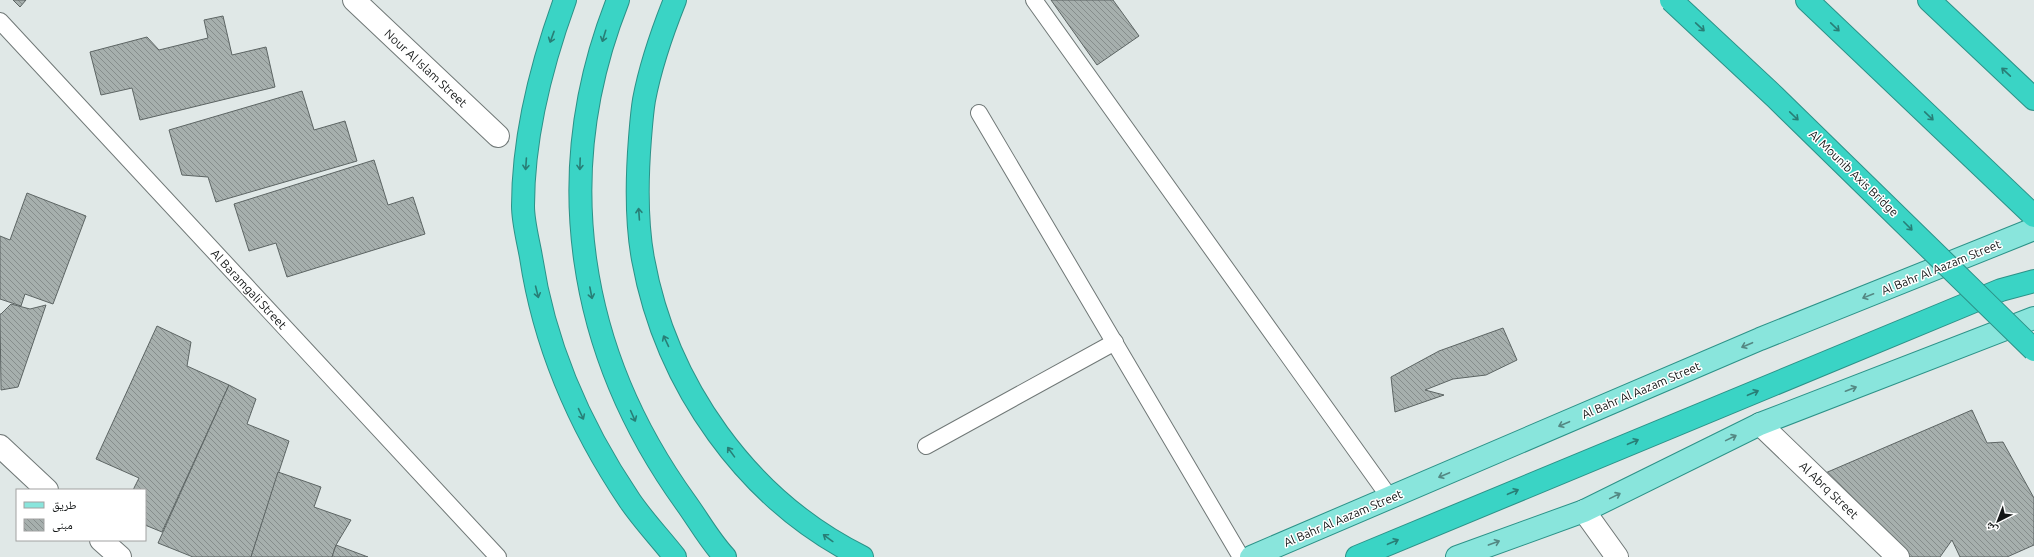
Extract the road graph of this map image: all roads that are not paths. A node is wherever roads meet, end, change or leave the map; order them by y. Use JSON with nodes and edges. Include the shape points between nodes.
{"nodes":[{"id":1,"x":354,"y":0,"type":"edge"},
{"id":2,"x":565,"y":0,"type":"edge"},
{"id":3,"x":618,"y":0,"type":"edge"},
{"id":4,"x":675,"y":0,"type":"edge"},
{"id":5,"x":1034,"y":0,"type":"edge"},
{"id":6,"x":1671,"y":0,"type":"edge"},
{"id":7,"x":1807,"y":0,"type":"edge"},
{"id":8,"x":1929,"y":0,"type":"edge"},
{"id":9,"x":0,"y":21,"type":"edge"},
{"id":10,"x":2034,"y":99,"type":"edge"},
{"id":11,"x":979,"y":113,"type":"dead end"},
{"id":12,"x":498,"y":136,"type":"dead end"},
{"id":13,"x":2034,"y":216,"type":"edge"},
{"id":14,"x":2034,"y":229,"type":"edge"},
{"id":15,"x":2034,"y":281,"type":"edge"},
{"id":16,"x":2034,"y":318,"type":"edge"},
{"id":17,"x":1115,"y":342,"type":"junction"},
{"id":18,"x":2034,"y":350,"type":"edge"},
{"id":19,"x":1760,"y":424,"type":"junction"},
{"id":20,"x":0,"y":446,"type":"edge"},
{"id":21,"x":926,"y":446,"type":"dead end"},
{"id":22,"x":47,"y":489,"type":"edge"},
{"id":23,"x":1390,"y":498,"type":"junction"},
{"id":24,"x":1584,"y":511,"type":"junction"},
{"id":25,"x":102,"y":541,"type":"edge"},
{"id":26,"x":1468,"y":555,"type":"edge"},
{"id":27,"x":120,"y":557,"type":"edge"},
{"id":28,"x":498,"y":557,"type":"edge"},
{"id":29,"x":675,"y":557,"type":"edge"},
{"id":30,"x":725,"y":557,"type":"edge"},
{"id":31,"x":862,"y":557,"type":"edge"},
{"id":32,"x":1241,"y":557,"type":"edge"},
{"id":33,"x":1251,"y":557,"type":"edge"},
{"id":34,"x":1357,"y":557,"type":"edge"},
{"id":35,"x":1617,"y":557,"type":"edge"},
{"id":36,"x":1898,"y":557,"type":"edge"}],
"edges":[{"from":1,"to":12,"type":"street","name":"Nour Al Islam Street"},
{"from":2,"to":29,"type":"highway","one_way":true,"via":[[549,46],[529,125],[523,207],[536,290],[560,371],[592,438],[630,501]]},
{"from":3,"to":30,"type":"highway","one_way":true,"via":[[605,34],[588,98],[580,163],[581,229],[591,294],[608,359],[634,420],[667,478]]},
{"from":31,"to":4,"type":"highway","one_way":true,"via":[[835,543],[782,505],[736,459],[698,406],[663,335],[643,258],[636,179],[644,99],[665,23]]},
{"from":5,"to":23,"type":"lane"},
{"from":6,"to":18,"type":"highway","name":"Al Mounib Axis Bridge","one_way":true,"bridge":true,"via":[[1786,108]]},
{"from":7,"to":13,"type":"highway","one_way":true},
{"from":10,"to":8,"type":"highway","one_way":true},
{"from":9,"to":28,"type":"lane","name":"Al Baramgali Street"},
{"from":11,"to":17,"type":"lane"},
{"from":14,"to":23,"type":"main road","name":"Al Bahr Al Aazam Street","one_way":true,"via":[[1760,339]]},
{"from":34,"to":15,"type":"highway","one_way":true,"via":[[2001,290]]},
{"from":19,"to":16,"type":"main road","one_way":true},
{"from":17,"to":21,"type":"lane"},
{"from":17,"to":32,"type":"lane"},
{"from":24,"to":19,"type":"main road","one_way":true},
{"from":19,"to":36,"type":"street","name":"Al Abrq Street"},
{"from":20,"to":22,"type":"street"},
{"from":23,"to":33,"type":"main road","name":"Al Bahr Al Aazam Street"},
{"from":26,"to":24,"type":"main road","one_way":true},
{"from":24,"to":35,"type":"street"},
{"from":25,"to":27,"type":"street"}]}
